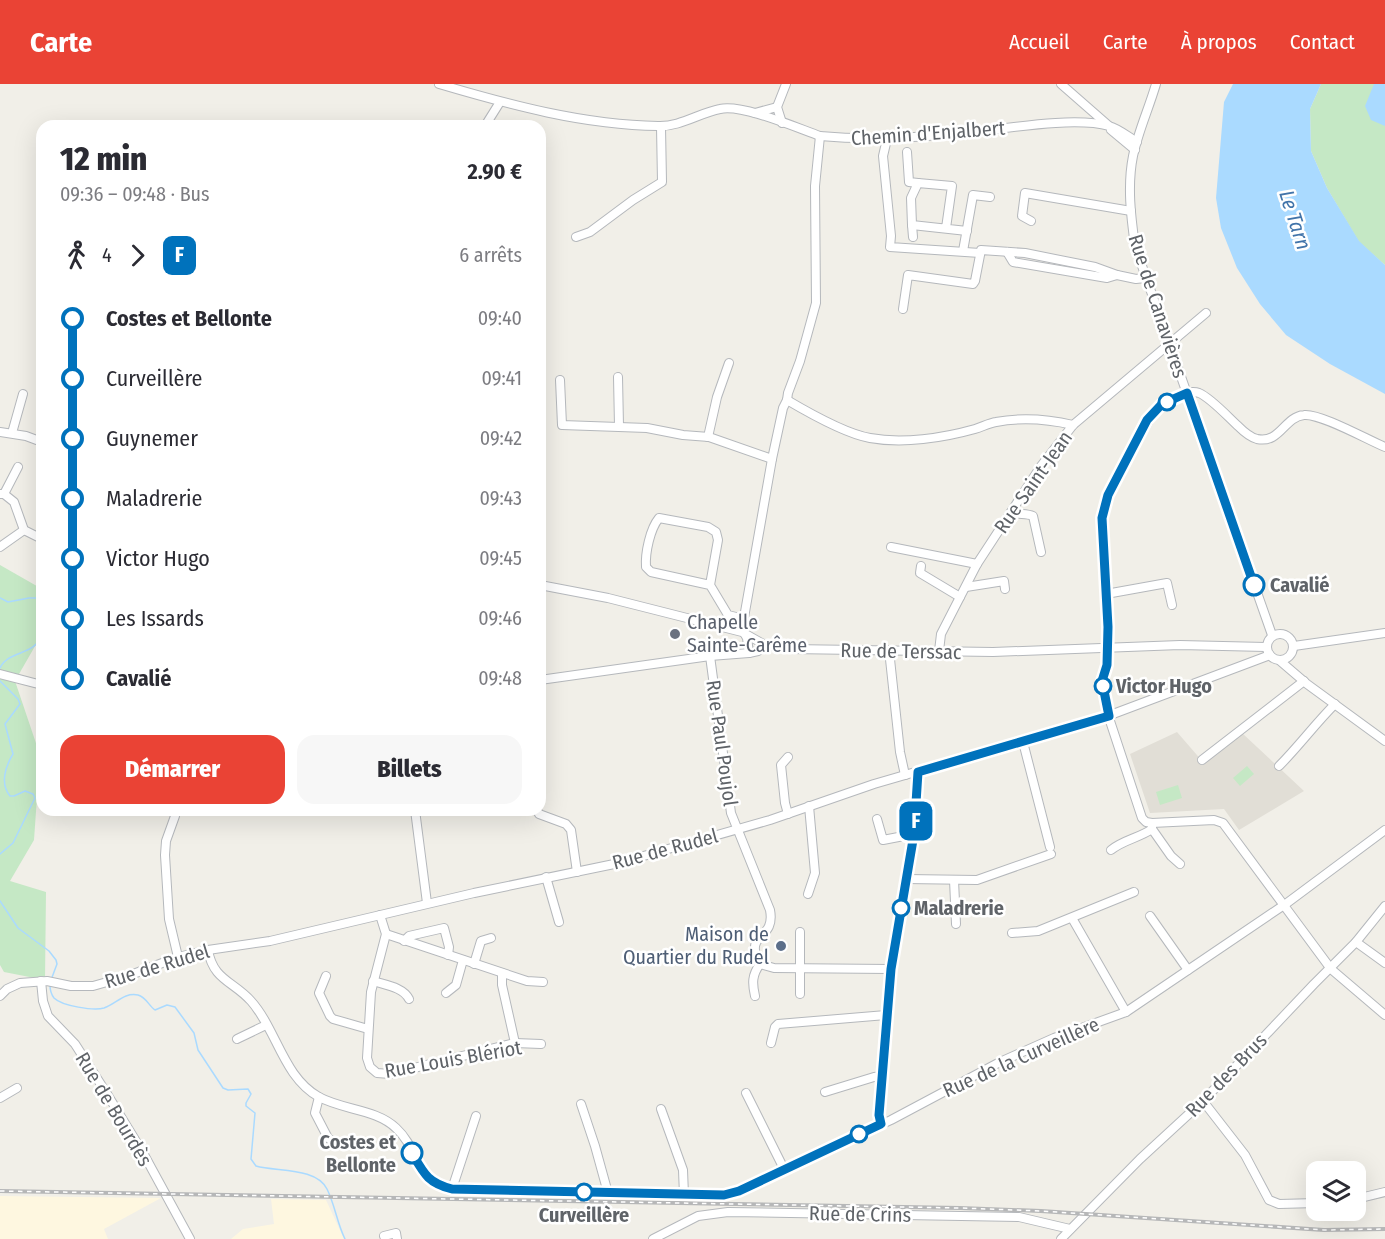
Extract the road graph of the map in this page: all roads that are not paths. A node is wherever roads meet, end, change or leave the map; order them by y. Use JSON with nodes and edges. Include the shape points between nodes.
{"nodes":[{"id":1,"x":439,"y":84,"type":"edge"},
{"id":2,"x":786,"y":84,"type":"edge"},
{"id":3,"x":1061,"y":84,"type":"edge"},
{"id":4,"x":1156,"y":84,"type":"edge"},
{"id":5,"x":500,"y":102,"type":"junction"},
{"id":6,"x":777,"y":107,"type":"junction"},
{"id":7,"x":754,"y":114,"type":"junction"},
{"id":8,"x":489,"y":120,"type":"edge"},
{"id":9,"x":782,"y":123,"type":"junction"},
{"id":10,"x":1107,"y":126,"type":"junction"},
{"id":11,"x":661,"y":127,"type":"junction"},
{"id":12,"x":820,"y":136,"type":"junction"},
{"id":13,"x":887,"y":139,"type":"junction"},
{"id":14,"x":1136,"y":146,"type":"junction"},
{"id":15,"x":907,"y":152,"type":"dead end"},
{"id":16,"x":918,"y":183,"type":"junction"},
{"id":17,"x":990,"y":197,"type":"dead end"},
{"id":18,"x":1131,"y":211,"type":"junction"},
{"id":19,"x":1031,"y":221,"type":"dead end"},
{"id":20,"x":912,"y":225,"type":"junction"},
{"id":21,"x":946,"y":228,"type":"junction"},
{"id":22,"x":967,"y":231,"type":"junction"},
{"id":23,"x":576,"y":237,"type":"dead end"},
{"id":24,"x":913,"y":237,"type":"dead end"},
{"id":25,"x":963,"y":251,"type":"junction"},
{"id":26,"x":1007,"y":252,"type":"junction"},
{"id":27,"x":980,"y":253,"type":"junction"},
{"id":28,"x":1095,"y":267,"type":"junction"},
{"id":29,"x":1117,"y":275,"type":"junction"},
{"id":30,"x":1095,"y":276,"type":"junction"},
{"id":31,"x":1145,"y":278,"type":"junction"},
{"id":32,"x":903,"y":309,"type":"dead end"},
{"id":33,"x":1206,"y":313,"type":"dead end"},
{"id":34,"x":1169,"y":345,"type":"junction"},
{"id":35,"x":729,"y":363,"type":"dead end"},
{"id":36,"x":618,"y":377,"type":"dead end"},
{"id":37,"x":560,"y":380,"type":"dead end"},
{"id":38,"x":1187,"y":393,"type":"junction"},
{"id":39,"x":23,"y":394,"type":"dead end"},
{"id":40,"x":787,"y":400,"type":"junction"},
{"id":41,"x":1073,"y":424,"type":"junction"},
{"id":42,"x":619,"y":426,"type":"junction"},
{"id":43,"x":0,"y":432,"type":"edge"},
{"id":44,"x":12,"y":433,"type":"junction"},
{"id":45,"x":708,"y":437,"type":"junction"},
{"id":46,"x":36,"y":440,"type":"edge"},
{"id":47,"x":1385,"y":447,"type":"edge"},
{"id":48,"x":772,"y":459,"type":"junction"},
{"id":49,"x":18,"y":467,"type":"dead end"},
{"id":50,"x":2,"y":494,"type":"edge"},
{"id":51,"x":1011,"y":512,"type":"junction"},
{"id":52,"x":24,"y":530,"type":"junction"},
{"id":53,"x":36,"y":536,"type":"edge"},
{"id":54,"x":0,"y":547,"type":"edge"},
{"id":55,"x":891,"y":547,"type":"dead end"},
{"id":56,"x":1041,"y":552,"type":"dead end"},
{"id":57,"x":977,"y":564,"type":"junction"},
{"id":58,"x":921,"y":566,"type":"dead end"},
{"id":59,"x":710,"y":585,"type":"junction"},
{"id":60,"x":546,"y":586,"type":"edge"},
{"id":61,"x":966,"y":587,"type":"junction"},
{"id":62,"x":1005,"y":589,"type":"dead end"},
{"id":63,"x":1106,"y":594,"type":"junction"},
{"id":64,"x":960,"y":597,"type":"junction"},
{"id":65,"x":1172,"y":605,"type":"dead end"},
{"id":66,"x":744,"y":619,"type":"junction"},
{"id":67,"x":742,"y":632,"type":"junction"},
{"id":68,"x":1385,"y":633,"type":"edge"},
{"id":69,"x":1272,"y":635,"type":"junction"},
{"id":70,"x":765,"y":645,"type":"junction"},
{"id":71,"x":1107,"y":649,"type":"junction"},
{"id":72,"x":889,"y":650,"type":"junction"},
{"id":73,"x":939,"y":651,"type":"junction"},
{"id":74,"x":1268,"y":651,"type":"junction"},
{"id":75,"x":1293,"y":651,"type":"junction"},
{"id":76,"x":748,"y":653,"type":"junction"},
{"id":77,"x":710,"y":656,"type":"junction"},
{"id":78,"x":1279,"y":660,"type":"junction"},
{"id":79,"x":1294,"y":671,"type":"junction"},
{"id":80,"x":0,"y":674,"type":"edge"},
{"id":81,"x":546,"y":679,"type":"edge"},
{"id":82,"x":1304,"y":681,"type":"junction"},
{"id":83,"x":36,"y":683,"type":"edge"},
{"id":84,"x":1335,"y":704,"type":"junction"},
{"id":85,"x":1109,"y":718,"type":"junction"},
{"id":86,"x":1385,"y":741,"type":"edge"},
{"id":87,"x":1023,"y":742,"type":"junction"},
{"id":88,"x":788,"y":757,"type":"dead end"},
{"id":89,"x":1202,"y":760,"type":"dead end"},
{"id":90,"x":1279,"y":766,"type":"dead end"},
{"id":91,"x":918,"y":772,"type":"junction"},
{"id":92,"x":906,"y":775,"type":"junction"},
{"id":93,"x":809,"y":806,"type":"junction"},
{"id":94,"x":788,"y":814,"type":"junction"},
{"id":95,"x":175,"y":816,"type":"edge"},
{"id":96,"x":416,"y":816,"type":"edge"},
{"id":97,"x":544,"y":816,"type":"edge"},
{"id":98,"x":877,"y":819,"type":"dead end"},
{"id":99,"x":1152,"y":826,"type":"junction"},
{"id":100,"x":738,"y":829,"type":"junction"},
{"id":101,"x":1385,"y":830,"type":"edge"},
{"id":102,"x":914,"y":834,"type":"junction"},
{"id":103,"x":1111,"y":850,"type":"dead end"},
{"id":104,"x":1180,"y":864,"type":"dead end"},
{"id":105,"x":577,"y":872,"type":"junction"},
{"id":106,"x":546,"y":877,"type":"junction"},
{"id":107,"x":906,"y":879,"type":"junction"},
{"id":108,"x":954,"y":880,"type":"junction"},
{"id":109,"x":1134,"y":892,"type":"dead end"},
{"id":110,"x":808,"y":894,"type":"dead end"},
{"id":111,"x":428,"y":903,"type":"junction"},
{"id":112,"x":1282,"y":904,"type":"junction"},
{"id":113,"x":1385,"y":906,"type":"edge"},
{"id":114,"x":380,"y":915,"type":"junction"},
{"id":115,"x":1150,"y":916,"type":"dead end"},
{"id":116,"x":1072,"y":918,"type":"junction"},
{"id":117,"x":559,"y":922,"type":"dead end"},
{"id":118,"x":956,"y":924,"type":"dead end"},
{"id":119,"x":800,"y":932,"type":"dead end"},
{"id":120,"x":1012,"y":933,"type":"dead end"},
{"id":121,"x":386,"y":934,"type":"junction"},
{"id":122,"x":491,"y":938,"type":"dead end"},
{"id":123,"x":404,"y":941,"type":"junction"},
{"id":124,"x":1356,"y":942,"type":"junction"},
{"id":125,"x":208,"y":950,"type":"junction"},
{"id":126,"x":448,"y":955,"type":"junction"},
{"id":127,"x":178,"y":957,"type":"junction"},
{"id":128,"x":463,"y":960,"type":"junction"},
{"id":129,"x":1385,"y":963,"type":"edge"},
{"id":130,"x":474,"y":964,"type":"junction"},
{"id":131,"x":760,"y":964,"type":"junction"},
{"id":132,"x":800,"y":968,"type":"junction"},
{"id":133,"x":891,"y":969,"type":"junction"},
{"id":134,"x":1188,"y":970,"type":"junction"},
{"id":135,"x":502,"y":973,"type":"junction"},
{"id":136,"x":1334,"y":973,"type":"junction"},
{"id":137,"x":326,"y":976,"type":"dead end"},
{"id":138,"x":373,"y":981,"type":"junction"},
{"id":139,"x":48,"y":982,"type":"junction"},
{"id":140,"x":543,"y":982,"type":"dead end"},
{"id":141,"x":446,"y":993,"type":"dead end"},
{"id":142,"x":800,"y":994,"type":"dead end"},
{"id":143,"x":0,"y":996,"type":"edge"},
{"id":144,"x":755,"y":996,"type":"dead end"},
{"id":145,"x":409,"y":999,"type":"dead end"},
{"id":146,"x":1126,"y":1012,"type":"junction"},
{"id":147,"x":886,"y":1015,"type":"junction"},
{"id":148,"x":1385,"y":1015,"type":"edge"},
{"id":149,"x":266,"y":1025,"type":"junction"},
{"id":150,"x":368,"y":1029,"type":"junction"},
{"id":151,"x":237,"y":1039,"type":"dead end"},
{"id":152,"x":516,"y":1043,"type":"junction"},
{"id":153,"x":771,"y":1043,"type":"dead end"},
{"id":154,"x":541,"y":1044,"type":"dead end"},
{"id":155,"x":882,"y":1077,"type":"junction"},
{"id":156,"x":17,"y":1088,"type":"dead end"},
{"id":157,"x":825,"y":1092,"type":"dead end"},
{"id":158,"x":746,"y":1093,"type":"dead end"},
{"id":159,"x":319,"y":1097,"type":"junction"},
{"id":160,"x":0,"y":1098,"type":"edge"},
{"id":161,"x":1203,"y":1101,"type":"junction"},
{"id":162,"x":581,"y":1104,"type":"dead end"},
{"id":163,"x":661,"y":1109,"type":"dead end"},
{"id":164,"x":477,"y":1116,"type":"dead end"},
{"id":165,"x":881,"y":1124,"type":"junction"},
{"id":166,"x":335,"y":1143,"type":"dead end"},
{"id":167,"x":784,"y":1169,"type":"junction"},
{"id":168,"x":452,"y":1189,"type":"junction"},
{"id":169,"x":1385,"y":1192,"type":"edge"},
{"id":170,"x":608,"y":1193,"type":"junction"},
{"id":171,"x":684,"y":1195,"type":"junction"},
{"id":172,"x":1366,"y":1197,"type":"edge"},
{"id":173,"x":1306,"y":1203,"type":"edge"},
{"id":174,"x":1070,"y":1230,"type":"junction"},
{"id":175,"x":384,"y":1236,"type":"dead end"},
{"id":176,"x":190,"y":1239,"type":"edge"},
{"id":177,"x":398,"y":1239,"type":"edge"},
{"id":178,"x":654,"y":1239,"type":"edge"},
{"id":179,"x":1061,"y":1239,"type":"edge"}],
"edges":[{"from":1,"to":5,"type":"street","name":"Chemin d'Enjalbert"},
{"from":2,"to":6,"type":"street"},
{"from":3,"to":10,"type":"street"},
{"from":4,"to":14,"type":"street","name":"Rue de Canavières"},
{"from":5,"to":8,"type":"street"},
{"from":5,"to":11,"type":"street","name":"Chemin d'Enjalbert","via":[[615,124]]},
{"from":6,"to":7,"type":"street"},
{"from":6,"to":9,"type":"street"},
{"from":7,"to":9,"type":"street","name":"Chemin d'Enjalbert"},
{"from":7,"to":11,"type":"street","name":"Chemin d'Enjalbert","via":[[718,109]]},
{"from":9,"to":12,"type":"street","name":"Chemin d'Enjalbert"},
{"from":10,"to":13,"type":"street","name":"Chemin d'Enjalbert","via":[[1052,124]]},
{"from":10,"to":14,"type":"street"},
{"from":11,"to":23,"type":"street","via":[[662,182],[590,232]]},
{"from":12,"to":13,"type":"street","name":"Chemin d'Enjalbert"},
{"from":12,"to":40,"type":"street","via":[[815,186],[816,303]]},
{"from":13,"to":25,"type":"street","via":[[883,156],[890,247]]},
{"from":14,"to":18,"type":"street","name":"Rue de Canavières","via":[[1130,183]]},
{"from":15,"to":16,"type":"street","via":[[909,182]]},
{"from":16,"to":20,"type":"street","via":[[911,198]]},
{"from":16,"to":21,"type":"street","via":[[952,186]]},
{"from":17,"to":22,"type":"street","via":[[973,195]]},
{"from":18,"to":19,"type":"street","via":[[1025,193],[1022,216]]},
{"from":18,"to":31,"type":"street","name":"Rue de Canavières","via":[[1134,246]]},
{"from":20,"to":21,"type":"street"},
{"from":20,"to":24,"type":"street"},
{"from":21,"to":22,"type":"street"},
{"from":22,"to":25,"type":"street"},
{"from":25,"to":27,"type":"street"},
{"from":26,"to":27,"type":"street","via":[[981,249]]},
{"from":26,"to":28,"type":"street"},
{"from":26,"to":30,"type":"street","via":[[1013,261]]},
{"from":27,"to":32,"type":"street","via":[[973,284],[908,274]]},
{"from":28,"to":29,"type":"street"},
{"from":28,"to":30,"type":"street"},
{"from":29,"to":30,"type":"street"},
{"from":29,"to":31,"type":"street"},
{"from":31,"to":34,"type":"street","name":"Rue de Canavières"},
{"from":33,"to":34,"type":"street","name":"Rue Saint-Jean"},
{"from":34,"to":38,"type":"street","name":"Rue de Canavières"},
{"from":34,"to":41,"type":"street","name":"Rue Saint-Jean"},
{"from":35,"to":45,"type":"street"},
{"from":36,"to":42,"type":"street"},
{"from":37,"to":42,"type":"street","via":[[562,425]]},
{"from":38,"to":47,"type":"street","via":[[1201,394],[1251,437],[1273,438],[1303,415],[1323,419]]},
{"from":38,"to":63,"type":"street","via":[[1154,411],[1106,502],[1102,518]]},
{"from":38,"to":69,"type":"street","name":"Rue de Canavières"},
{"from":39,"to":44,"type":"street"},
{"from":40,"to":41,"type":"street","via":[[853,434],[871,439],[926,438],[1018,419]]},
{"from":40,"to":48,"type":"street"},
{"from":41,"to":51,"type":"street","name":"Rue Saint-Jean"},
{"from":42,"to":45,"type":"street"},
{"from":43,"to":44,"type":"street"},
{"from":44,"to":46,"type":"street"},
{"from":45,"to":48,"type":"street"},
{"from":48,"to":66,"type":"street"},
{"from":49,"to":50,"type":"street"},
{"from":50,"to":52,"type":"street","via":[[14,502]]},
{"from":51,"to":56,"type":"street","via":[[1033,516]]},
{"from":51,"to":57,"type":"street","name":"Rue Saint-Jean"},
{"from":52,"to":53,"type":"street"},
{"from":52,"to":54,"type":"street"},
{"from":55,"to":57,"type":"street"},
{"from":57,"to":61,"type":"street","name":"Rue Saint-Jean"},
{"from":58,"to":64,"type":"street","via":[[920,573]]},
{"from":59,"to":59,"type":"street","via":[[716,532],[659,518],[646,567],[651,572]]},
{"from":59,"to":66,"type":"street","via":[[728,615]]},
{"from":60,"to":67,"type":"street"},
{"from":61,"to":62,"type":"street","via":[[1004,581]]},
{"from":61,"to":64,"type":"street","name":"Rue Saint-Jean"},
{"from":63,"to":65,"type":"street","via":[[1167,583]]},
{"from":63,"to":71,"type":"street"},
{"from":64,"to":73,"type":"street","name":"Rue Saint-Jean","via":[[941,634]]},
{"from":66,"to":67,"type":"street"},
{"from":67,"to":70,"type":"street"},
{"from":67,"to":76,"type":"street","via":[[747,638]]},
{"from":68,"to":75,"type":"street"},
{"from":69,"to":74,"type":"street"},
{"from":69,"to":75,"type":"street","via":[[1290,640]]},
{"from":70,"to":72,"type":"street","name":"Rue de Terssac"},
{"from":70,"to":76,"type":"street"},
{"from":71,"to":73,"type":"street","name":"Rue de Terssac"},
{"from":71,"to":74,"type":"street","name":"Rue de Terssac","via":[[1180,645]]},
{"from":71,"to":85,"type":"street","via":[[1102,681]]},
{"from":72,"to":73,"type":"street","name":"Rue de Terssac"},
{"from":72,"to":92,"type":"street"},
{"from":74,"to":78,"type":"street"},
{"from":74,"to":85,"type":"street","name":"Rue de Rudel"},
{"from":75,"to":78,"type":"street"},
{"from":75,"to":79,"type":"street"},
{"from":76,"to":77,"type":"street"},
{"from":77,"to":81,"type":"street"},
{"from":77,"to":100,"type":"street","name":"Rue Paul Poujol","via":[[731,813]]},
{"from":78,"to":79,"type":"street"},
{"from":79,"to":82,"type":"street"},
{"from":80,"to":83,"type":"street"},
{"from":82,"to":84,"type":"street"},
{"from":82,"to":89,"type":"street"},
{"from":84,"to":86,"type":"street"},
{"from":84,"to":90,"type":"street"},
{"from":85,"to":87,"type":"street","name":"Rue de Rudel"},
{"from":85,"to":99,"type":"street","via":[[1142,818]]},
{"from":87,"to":91,"type":"street","name":"Rue de Rudel"},
{"from":87,"to":108,"type":"street","via":[[1050,851],[987,878]]},
{"from":88,"to":94,"type":"street","via":[[781,765]]},
{"from":91,"to":92,"type":"street","name":"Rue de Rudel"},
{"from":91,"to":102,"type":"street"},
{"from":92,"to":93,"type":"street","name":"Rue de Rudel"},
{"from":93,"to":94,"type":"street","name":"Rue de Rudel"},
{"from":93,"to":110,"type":"street","via":[[815,873]]},
{"from":94,"to":100,"type":"street","name":"Rue de Rudel"},
{"from":95,"to":127,"type":"street","via":[[165,855],[169,919]]},
{"from":96,"to":111,"type":"street"},
{"from":97,"to":105,"type":"street","via":[[571,830]]},
{"from":98,"to":102,"type":"street","via":[[882,840]]},
{"from":99,"to":103,"type":"street","via":[[1141,837],[1117,844]]},
{"from":99,"to":104,"type":"street"},
{"from":99,"to":112,"type":"street","via":[[1214,820],[1223,823]]},
{"from":100,"to":105,"type":"street","name":"Rue de Rudel"},
{"from":100,"to":131,"type":"street","name":"Rue Paul Poujol","via":[[772,921],[755,950]]},
{"from":101,"to":112,"type":"street","name":"Rue de la Curveillère"},
{"from":102,"to":107,"type":"street"},
{"from":105,"to":106,"type":"street","name":"Rue de Rudel"},
{"from":106,"to":111,"type":"street","name":"Rue de Rudel"},
{"from":106,"to":117,"type":"street"},
{"from":107,"to":108,"type":"street"},
{"from":107,"to":133,"type":"street"},
{"from":108,"to":118,"type":"street"},
{"from":109,"to":116,"type":"street"},
{"from":111,"to":114,"type":"street","name":"Rue de Rudel"},
{"from":112,"to":134,"type":"street","name":"Rue de la Curveillère"},
{"from":112,"to":136,"type":"street"},
{"from":113,"to":124,"type":"street","name":"Rue des Brus"},
{"from":114,"to":121,"type":"street"},
{"from":114,"to":125,"type":"street","name":"Rue de Rudel","via":[[270,941]]},
{"from":115,"to":134,"type":"street"},
{"from":116,"to":120,"type":"street","via":[[1038,931]]},
{"from":116,"to":146,"type":"street"},
{"from":119,"to":132,"type":"street"},
{"from":121,"to":123,"type":"street"},
{"from":121,"to":138,"type":"street","name":"Rue Louis Blériot"},
{"from":122,"to":130,"type":"street","via":[[482,941]]},
{"from":123,"to":126,"type":"street"},
{"from":123,"to":126,"type":"street","via":[[409,936],[444,928]]},
{"from":124,"to":129,"type":"street"},
{"from":124,"to":136,"type":"street","name":"Rue des Brus"},
{"from":125,"to":127,"type":"street","name":"Rue de Rudel"},
{"from":125,"to":149,"type":"street","via":[[217,973],[250,1000]]},
{"from":126,"to":128,"type":"street"},
{"from":127,"to":139,"type":"street","name":"Rue de Rudel","via":[[93,986]]},
{"from":128,"to":130,"type":"street"},
{"from":128,"to":141,"type":"street","via":[[456,985]]},
{"from":130,"to":135,"type":"street"},
{"from":131,"to":132,"type":"street"},
{"from":131,"to":144,"type":"street","via":[[753,979]]},
{"from":132,"to":133,"type":"street"},
{"from":132,"to":142,"type":"street"},
{"from":133,"to":147,"type":"street"},
{"from":134,"to":146,"type":"street","name":"Rue de la Curveillère"},
{"from":135,"to":140,"type":"street","via":[[533,983]]},
{"from":135,"to":152,"type":"street"},
{"from":136,"to":148,"type":"street"},
{"from":136,"to":161,"type":"street","name":"Rue des Brus","via":[[1307,992]]},
{"from":137,"to":150,"type":"street","via":[[319,993],[330,1016]]},
{"from":138,"to":145,"type":"street","via":[[406,993]]},
{"from":138,"to":150,"type":"street","name":"Rue Louis Blériot"},
{"from":139,"to":143,"type":"street","name":"Rue de Rudel","via":[[20,983]]},
{"from":139,"to":176,"type":"street","name":"Rue de Bourdès","via":[[43,1001],[48,1016],[75,1044],[142,1151]]},
{"from":146,"to":165,"type":"street","name":"Rue de la Curveillère","via":[[1000,1062]]},
{"from":147,"to":153,"type":"street","via":[[778,1024]]},
{"from":147,"to":155,"type":"street"},
{"from":149,"to":151,"type":"street"},
{"from":149,"to":159,"type":"street","via":[[304,1086]]},
{"from":150,"to":152,"type":"street","name":"Rue Louis Blériot","via":[[369,1065],[384,1075]]},
{"from":152,"to":154,"type":"street","name":"Rue Louis Blériot"},
{"from":155,"to":157,"type":"street"},
{"from":155,"to":165,"type":"street"},
{"from":156,"to":160,"type":"street"},
{"from":158,"to":167,"type":"street"},
{"from":159,"to":166,"type":"street","via":[[315,1113],[328,1138]]},
{"from":159,"to":168,"type":"street","via":[[395,1127],[405,1137],[426,1177],[437,1186]]},
{"from":161,"to":173,"type":"street","via":[[1245,1155],[1269,1200],[1279,1204]]},
{"from":161,"to":174,"type":"street","name":"Rue des Brus"},
{"from":162,"to":170,"type":"street"},
{"from":163,"to":171,"type":"street","via":[[683,1170]]},
{"from":164,"to":168,"type":"street"},
{"from":165,"to":167,"type":"street","name":"Rue de la Curveillère"},
{"from":167,"to":171,"type":"street","name":"Rue de la Curveillère","via":[[733,1193]]},
{"from":168,"to":170,"type":"street","name":"Rue de la Curveillère"},
{"from":169,"to":172,"type":"street"},
{"from":170,"to":171,"type":"street","name":"Rue de la Curveillère"},
{"from":174,"to":178,"type":"street","name":"Rue de Crins","via":[[1019,1217],[720,1212],[690,1220]]},
{"from":174,"to":179,"type":"street","name":"Rue des Brus"},
{"from":175,"to":177,"type":"street","via":[[396,1233]]}]}
